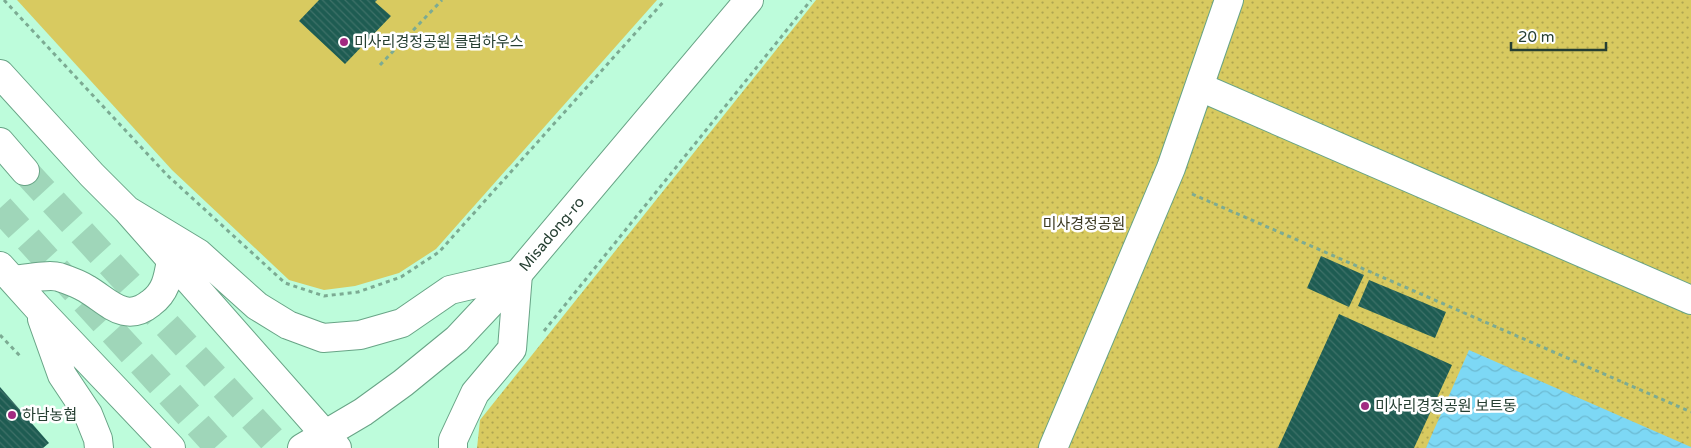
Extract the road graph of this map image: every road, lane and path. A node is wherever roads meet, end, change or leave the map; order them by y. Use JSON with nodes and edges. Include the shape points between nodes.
{"nodes":[{"id":1,"x":4,"y":0,"type":"edge"},
{"id":2,"x":442,"y":0,"type":"edge"},
{"id":3,"x":665,"y":0,"type":"edge"},
{"id":4,"x":749,"y":0,"type":"edge"},
{"id":5,"x":810,"y":0,"type":"edge"},
{"id":6,"x":1229,"y":0,"type":"edge"},
{"id":7,"x":380,"y":65,"type":"dead end"},
{"id":8,"x":0,"y":74,"type":"edge"},
{"id":9,"x":1200,"y":87,"type":"junction"},
{"id":10,"x":0,"y":142,"type":"edge"},
{"id":11,"x":25,"y":170,"type":"tunnel mouth"},
{"id":12,"x":1190,"y":193,"type":"dead end"},
{"id":13,"x":127,"y":210,"type":"junction"},
{"id":14,"x":170,"y":260,"type":"junction"},
{"id":15,"x":6,"y":273,"type":"edge"},
{"id":16,"x":518,"y":274,"type":"junction"},
{"id":17,"x":1691,"y":300,"type":"edge"},
{"id":18,"x":38,"y":308,"type":"junction"},
{"id":19,"x":540,"y":336,"type":"dead end"},
{"id":20,"x":1691,"y":412,"type":"edge"},
{"id":21,"x":321,"y":444,"type":"edge"},
{"id":22,"x":99,"y":448,"type":"edge"},
{"id":23,"x":171,"y":448,"type":"edge"},
{"id":24,"x":453,"y":448,"type":"edge"},
{"id":25,"x":1053,"y":448,"type":"edge"}],
"edges":[{"from":1,"to":3,"type":"path","via":[[167,176],[286,283],[324,296],[358,292],[401,277],[439,252]]},
{"from":2,"to":7,"type":"path"},
{"from":4,"to":16,"type":"main road","name":"Misadong-ro"},
{"from":5,"to":19,"type":"path"},
{"from":6,"to":9,"type":"main road"},
{"from":8,"to":13,"type":"main road"},
{"from":9,"to":17,"type":"main road"},
{"from":9,"to":25,"type":"main road","via":[[1171,168]]},
{"from":10,"to":11,"type":"main road"},
{"from":12,"to":20,"type":"path"},
{"from":13,"to":14,"type":"main road"},
{"from":13,"to":16,"type":"main road","via":[[198,253],[257,306],[288,325],[323,338],[360,335],[402,323],[450,290]]},
{"from":14,"to":15,"type":"main road","via":[[167,283],[159,297],[144,309],[128,312],[114,308],[87,289],[56,276]]},
{"from":14,"to":21,"type":"main road"},
{"from":15,"to":18,"type":"main road"},
{"from":16,"to":21,"type":"main road","name":"Misadong-ro","via":[[456,340]]},
{"from":16,"to":24,"type":"main road","via":[[512,349],[475,393],[453,440]]},
{"from":18,"to":22,"type":"main road","via":[[62,374],[88,414]]},
{"from":18,"to":23,"type":"main road"}]}
